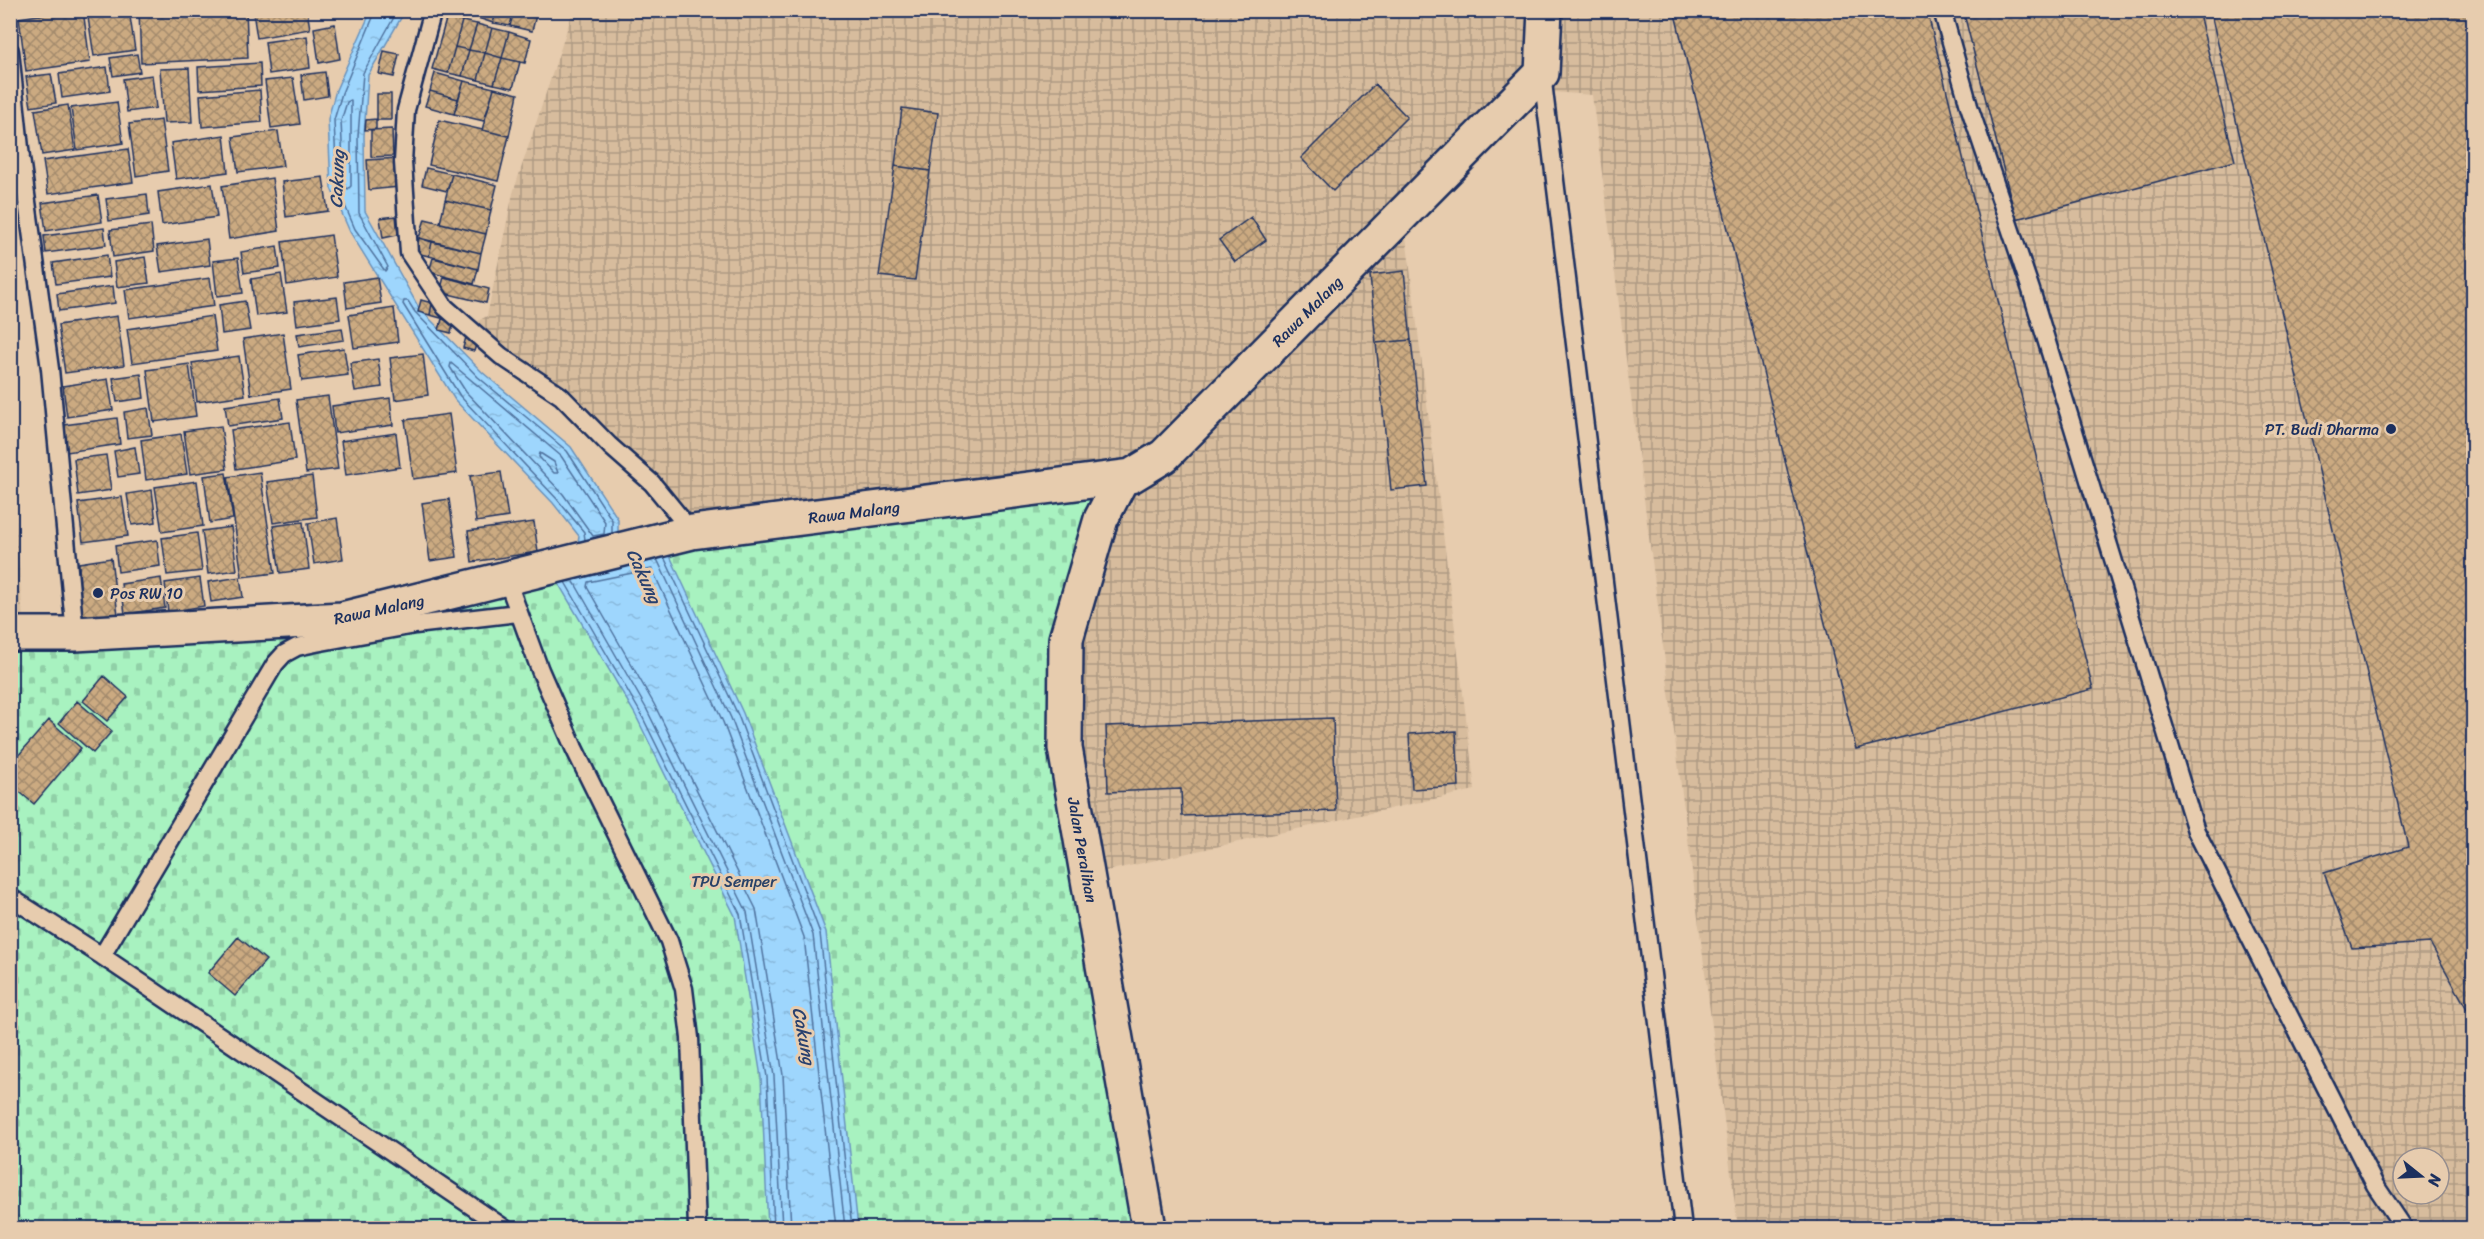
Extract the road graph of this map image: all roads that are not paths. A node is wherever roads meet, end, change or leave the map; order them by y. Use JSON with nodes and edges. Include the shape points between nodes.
{"nodes":[{"id":1,"x":433,"y":10,"type":"edge"},
{"id":2,"x":1545,"y":10,"type":"edge"},
{"id":3,"x":1942,"y":10,"type":"edge"},
{"id":4,"x":10,"y":51,"type":"edge"},
{"id":5,"x":1542,"y":73,"type":"junction"},
{"id":6,"x":1122,"y":478,"type":"junction"},
{"id":7,"x":682,"y":535,"type":"junction"},
{"id":8,"x":507,"y":580,"type":"junction"},
{"id":9,"x":518,"y":613,"type":"junction"},
{"id":10,"x":10,"y":634,"type":"edge"},
{"id":11,"x":75,"y":634,"type":"junction"},
{"id":12,"x":10,"y":897,"type":"edge"},
{"id":13,"x":102,"y":956,"type":"junction"},
{"id":14,"x":504,"y":1228,"type":"edge"},
{"id":15,"x":698,"y":1228,"type":"edge"},
{"id":16,"x":1149,"y":1228,"type":"edge"},
{"id":17,"x":1683,"y":1228,"type":"edge"},
{"id":18,"x":2404,"y":1228,"type":"edge"}],
"edges":[{"from":1,"to":7,"type":"lane","via":[[406,110],[403,162],[409,253],[445,308],[501,356],[561,396],[652,483]]},
{"from":2,"to":5,"type":"street"},
{"from":3,"to":18,"type":"lane","via":[[2196,831],[2375,1185]]},
{"from":4,"to":11,"type":"lane","via":[[50,369]]},
{"from":5,"to":6,"type":"street","name":"Rawa Malang","via":[[1164,456],[1141,472]]},
{"from":5,"to":17,"type":"lane"},
{"from":6,"to":7,"type":"street","name":"Rawa Malang"},
{"from":6,"to":16,"type":"street","name":"Jalan Peralihan","via":[[1101,519],[1066,639],[1065,748]]},
{"from":7,"to":8,"type":"street","name":"Rawa Malang"},
{"from":8,"to":9,"type":"lane"},
{"from":8,"to":11,"type":"street","name":"Rawa Malang","via":[[342,619]]},
{"from":9,"to":13,"type":"lane","via":[[404,627],[297,647],[284,654]]},
{"from":9,"to":15,"type":"lane","via":[[574,748],[669,941],[684,989],[690,1038]]},
{"from":10,"to":11,"type":"street","name":"Rawa Malang"},
{"from":12,"to":13,"type":"lane"},
{"from":13,"to":14,"type":"lane"}]}
